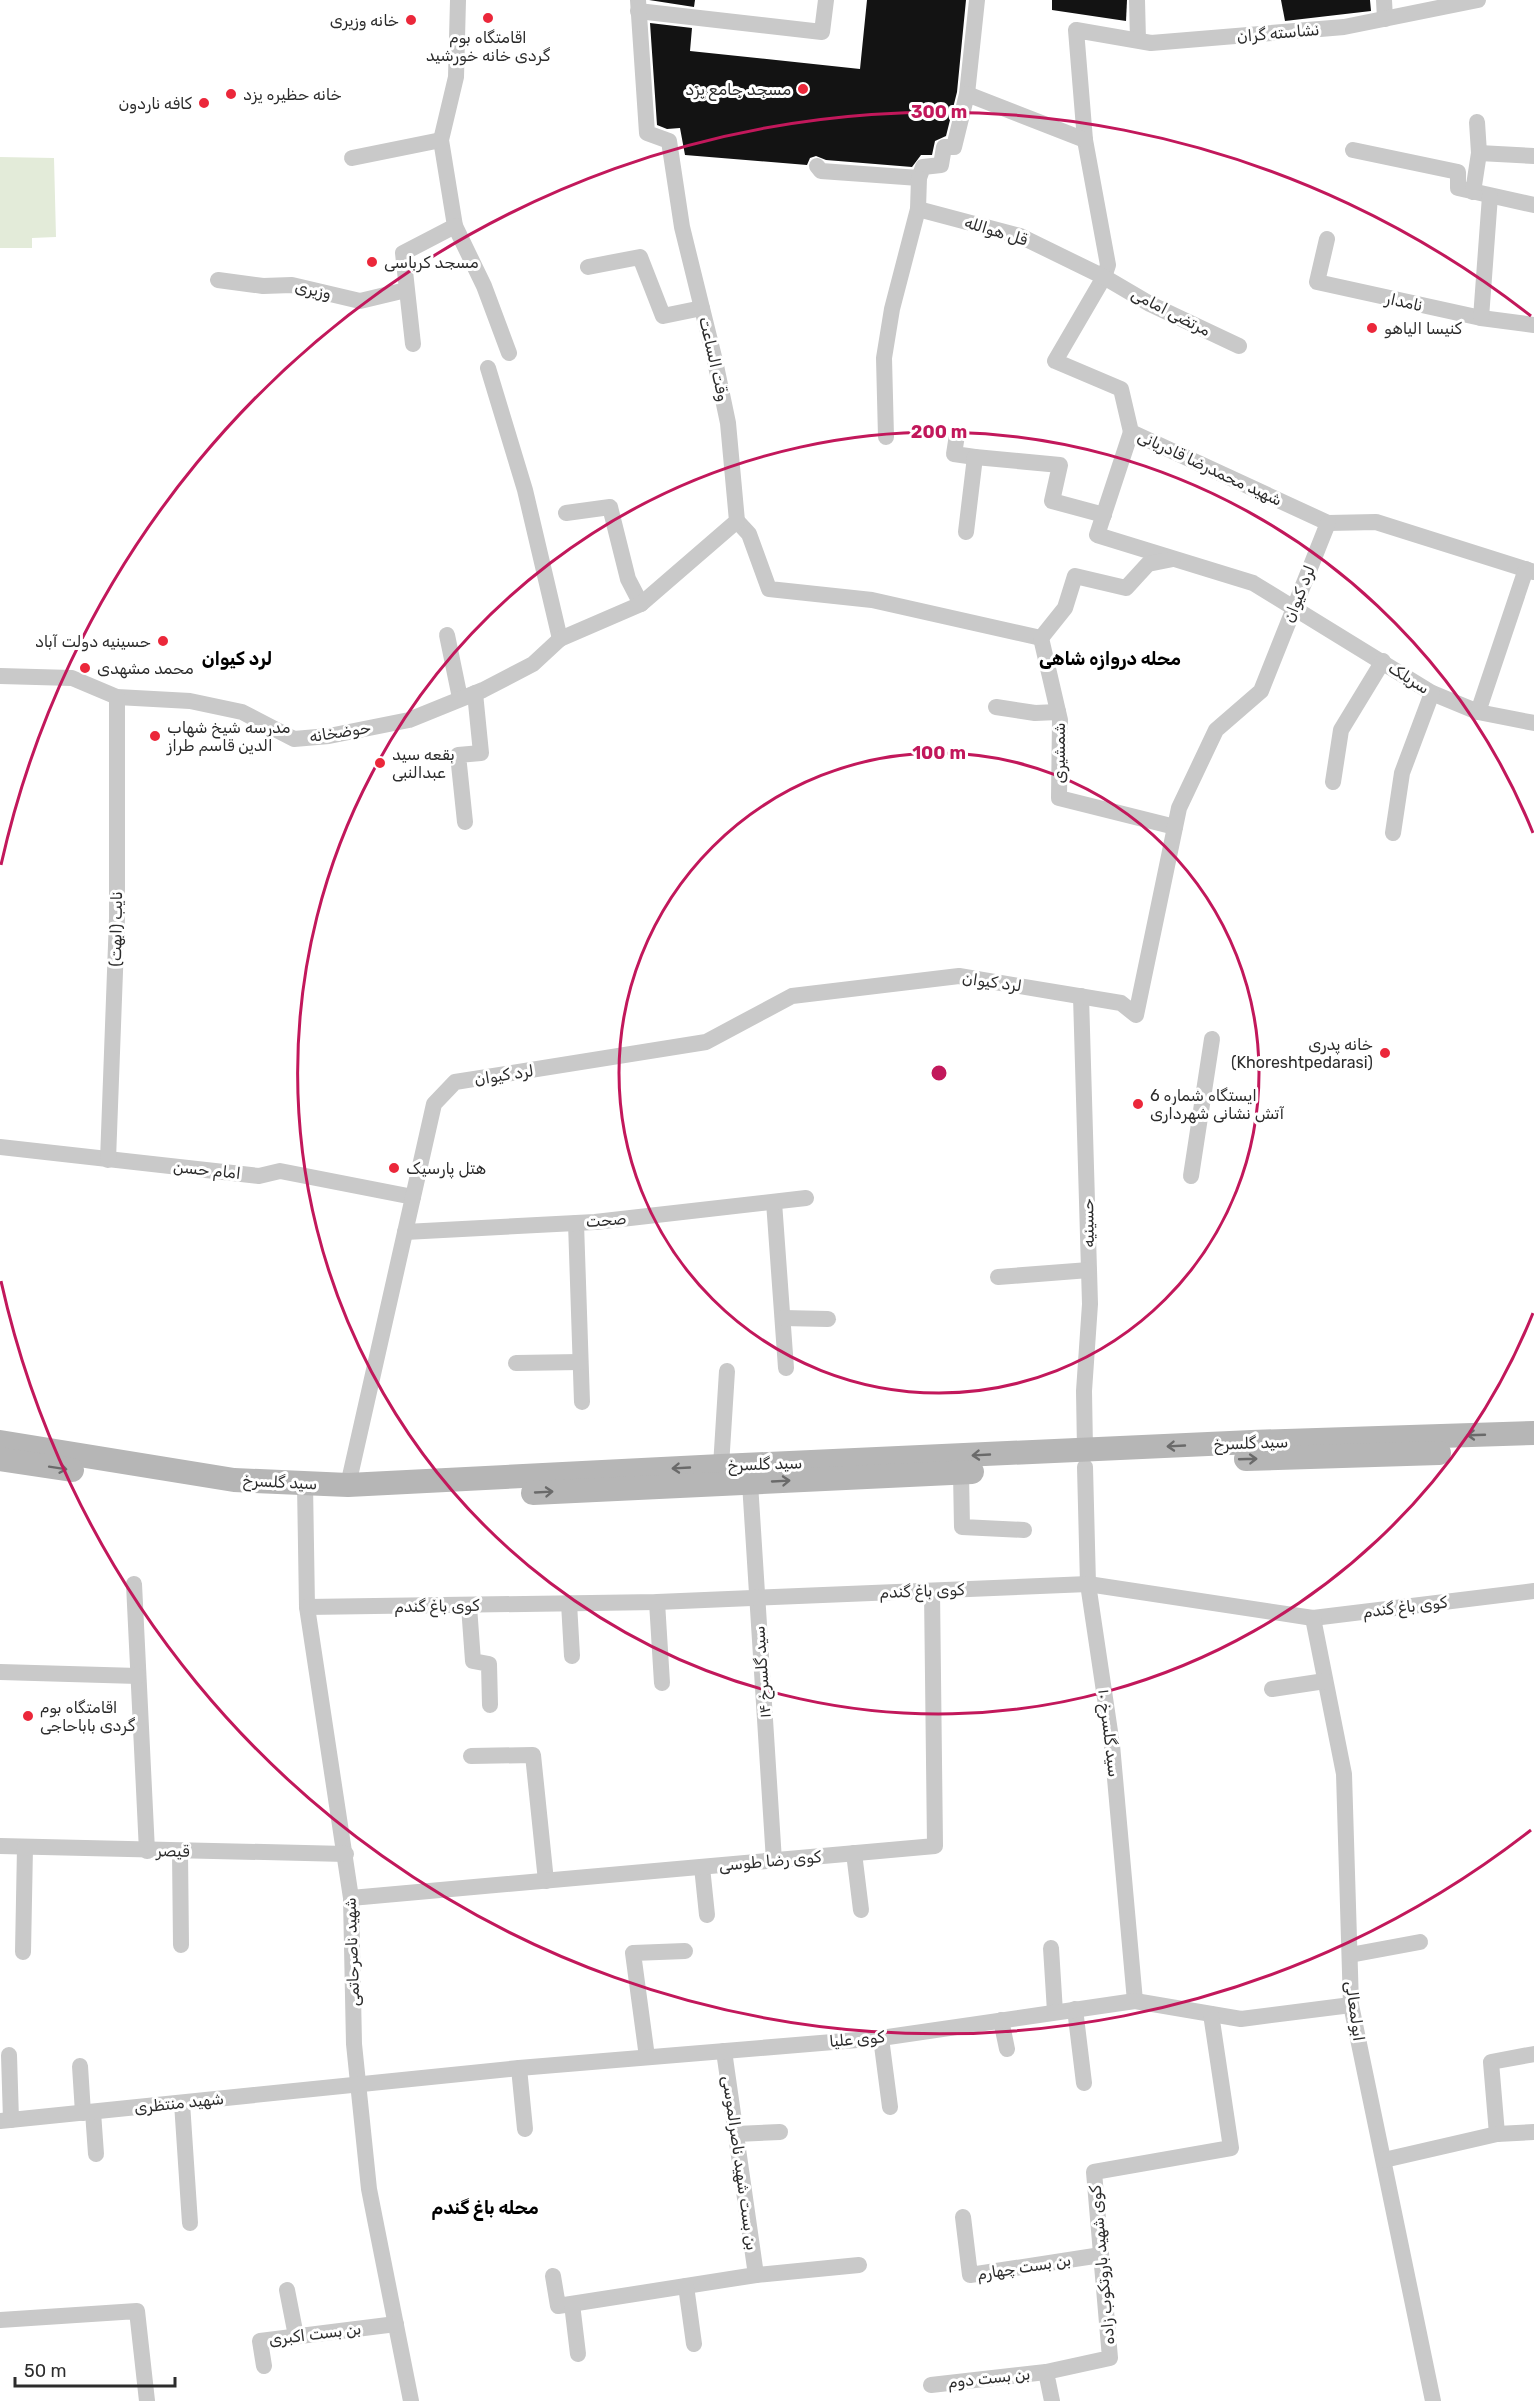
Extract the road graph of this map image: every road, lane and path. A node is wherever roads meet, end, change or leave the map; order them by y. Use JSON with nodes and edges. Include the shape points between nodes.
{"nodes":[{"id":1,"x":458,"y":0,"type":"edge"},
{"id":2,"x":825,"y":0,"type":"edge"},
{"id":3,"x":977,"y":0,"type":"edge"},
{"id":4,"x":1137,"y":0,"type":"edge"},
{"id":5,"x":1384,"y":0,"type":"edge"},
{"id":6,"x":1478,"y":0,"type":"edge"},
{"id":7,"x":638,"y":6,"type":"edge"},
{"id":8,"x":1385,"y":19,"type":"junction"},
{"id":9,"x":1138,"y":40,"type":"junction"},
{"id":10,"x":967,"y":94,"type":"junction"},
{"id":11,"x":1477,"y":123,"type":"dead end"},
{"id":12,"x":441,"y":140,"type":"junction"},
{"id":13,"x":1085,"y":140,"type":"junction"},
{"id":14,"x":1353,"y":150,"type":"dead end"},
{"id":15,"x":1479,"y":153,"type":"junction"},
{"id":16,"x":1534,"y":156,"type":"edge"},
{"id":17,"x":352,"y":158,"type":"dead end"},
{"id":18,"x":817,"y":166,"type":"dead end"},
{"id":19,"x":919,"y":178,"type":"junction"},
{"id":20,"x":1473,"y":192,"type":"junction"},
{"id":21,"x":1490,"y":196,"type":"junction"},
{"id":22,"x":1534,"y":204,"type":"edge"},
{"id":23,"x":918,"y":208,"type":"junction"},
{"id":24,"x":455,"y":226,"type":"junction"},
{"id":25,"x":1327,"y":239,"type":"dead end"},
{"id":26,"x":588,"y":267,"type":"dead end"},
{"id":27,"x":1104,"y":277,"type":"junction"},
{"id":28,"x":218,"y":280,"type":"dead end"},
{"id":29,"x":406,"y":290,"type":"junction"},
{"id":30,"x":702,"y":308,"type":"junction"},
{"id":31,"x":1481,"y":318,"type":"junction"},
{"id":32,"x":1534,"y":325,"type":"edge"},
{"id":33,"x":413,"y":344,"type":"dead end"},
{"id":34,"x":1239,"y":346,"type":"dead end"},
{"id":35,"x":509,"y":353,"type":"dead end"},
{"id":36,"x":488,"y":368,"type":"dead end"},
{"id":37,"x":1131,"y":432,"type":"junction"},
{"id":38,"x":957,"y":435,"type":"dead end"},
{"id":39,"x":886,"y":437,"type":"dead end"},
{"id":40,"x":975,"y":457,"type":"junction"},
{"id":41,"x":566,"y":513,"type":"dead end"},
{"id":42,"x":1104,"y":515,"type":"junction"},
{"id":43,"x":737,"y":521,"type":"junction"},
{"id":44,"x":1328,"y":523,"type":"junction"},
{"id":45,"x":966,"y":531,"type":"dead end"},
{"id":46,"x":1175,"y":559,"type":"junction"},
{"id":47,"x":1530,"y":571,"type":"edge"},
{"id":48,"x":641,"y":604,"type":"junction"},
{"id":49,"x":1294,"y":607,"type":"junction"},
{"id":50,"x":447,"y":635,"type":"dead end"},
{"id":51,"x":1041,"y":638,"type":"junction"},
{"id":52,"x":560,"y":639,"type":"junction"},
{"id":53,"x":1383,"y":661,"type":"junction"},
{"id":54,"x":0,"y":676,"type":"edge"},
{"id":55,"x":1432,"y":693,"type":"junction"},
{"id":56,"x":467,"y":695,"type":"junction"},
{"id":57,"x":117,"y":697,"type":"junction"},
{"id":58,"x":996,"y":707,"type":"dead end"},
{"id":59,"x":1058,"y":712,"type":"junction"},
{"id":60,"x":1478,"y":712,"type":"junction"},
{"id":61,"x":1534,"y":723,"type":"edge"},
{"id":62,"x":1333,"y":782,"type":"dead end"},
{"id":63,"x":465,"y":822,"type":"dead end"},
{"id":64,"x":1175,"y":827,"type":"junction"},
{"id":65,"x":1393,"y":833,"type":"dead end"},
{"id":66,"x":1081,"y":996,"type":"junction"},
{"id":67,"x":1212,"y":1039,"type":"dead end"},
{"id":68,"x":0,"y":1147,"type":"edge"},
{"id":69,"x":108,"y":1160,"type":"junction"},
{"id":70,"x":1191,"y":1176,"type":"dead end"},
{"id":71,"x":413,"y":1197,"type":"junction"},
{"id":72,"x":806,"y":1198,"type":"dead end"},
{"id":73,"x":774,"y":1202,"type":"junction"},
{"id":74,"x":576,"y":1223,"type":"junction"},
{"id":75,"x":405,"y":1232,"type":"junction"},
{"id":76,"x":1089,"y":1270,"type":"junction"},
{"id":77,"x":998,"y":1277,"type":"dead end"},
{"id":78,"x":783,"y":1318,"type":"junction"},
{"id":79,"x":828,"y":1319,"type":"dead end"},
{"id":80,"x":580,"y":1362,"type":"junction"},
{"id":81,"x":516,"y":1363,"type":"dead end"},
{"id":82,"x":786,"y":1368,"type":"dead end"},
{"id":83,"x":727,"y":1371,"type":"dead end"},
{"id":84,"x":582,"y":1402,"type":"dead end"},
{"id":85,"x":1534,"y":1433,"type":"edge"},
{"id":86,"x":0,"y":1442,"type":"edge"},
{"id":87,"x":1358,"y":1448,"type":"junction"},
{"id":88,"x":1534,"y":1450,"type":"edge"},
{"id":89,"x":1085,"y":1458,"type":"junction"},
{"id":90,"x":0,"y":1459,"type":"edge"},
{"id":91,"x":721,"y":1466,"type":"junction"},
{"id":92,"x":961,"y":1473,"type":"junction"},
{"id":93,"x":750,"y":1482,"type":"junction"},
{"id":94,"x":304,"y":1492,"type":"junction"},
{"id":95,"x":346,"y":1493,"type":"junction"},
{"id":96,"x":1024,"y":1530,"type":"dead end"},
{"id":97,"x":134,"y":1584,"type":"dead end"},
{"id":98,"x":1088,"y":1584,"type":"junction"},
{"id":99,"x":932,"y":1591,"type":"junction"},
{"id":100,"x":1534,"y":1591,"type":"edge"},
{"id":101,"x":758,"y":1599,"type":"junction"},
{"id":102,"x":657,"y":1602,"type":"junction"},
{"id":103,"x":569,"y":1603,"type":"junction"},
{"id":104,"x":469,"y":1606,"type":"junction"},
{"id":105,"x":307,"y":1607,"type":"junction"},
{"id":106,"x":1313,"y":1618,"type":"junction"},
{"id":107,"x":572,"y":1656,"type":"dead end"},
{"id":108,"x":0,"y":1672,"type":"edge"},
{"id":109,"x":138,"y":1676,"type":"junction"},
{"id":110,"x":1324,"y":1681,"type":"junction"},
{"id":111,"x":662,"y":1683,"type":"dead end"},
{"id":112,"x":1272,"y":1689,"type":"dead end"},
{"id":113,"x":490,"y":1705,"type":"dead end"},
{"id":114,"x":471,"y":1756,"type":"dead end"},
{"id":115,"x":0,"y":1846,"type":"edge"},
{"id":116,"x":25,"y":1846,"type":"junction"},
{"id":117,"x":147,"y":1851,"type":"junction"},
{"id":118,"x":180,"y":1852,"type":"junction"},
{"id":119,"x":854,"y":1853,"type":"junction"},
{"id":120,"x":346,"y":1854,"type":"junction"},
{"id":121,"x":774,"y":1861,"type":"junction"},
{"id":122,"x":702,"y":1867,"type":"junction"},
{"id":123,"x":546,"y":1881,"type":"junction"},
{"id":124,"x":351,"y":1898,"type":"junction"},
{"id":125,"x":861,"y":1910,"type":"dead end"},
{"id":126,"x":707,"y":1915,"type":"dead end"},
{"id":127,"x":1420,"y":1942,"type":"dead end"},
{"id":128,"x":181,"y":1945,"type":"dead end"},
{"id":129,"x":1051,"y":1948,"type":"dead end"},
{"id":130,"x":23,"y":1952,"type":"dead end"},
{"id":131,"x":685,"y":1952,"type":"dead end"},
{"id":132,"x":1350,"y":1955,"type":"junction"},
{"id":133,"x":1134,"y":2001,"type":"junction"},
{"id":134,"x":1351,"y":2005,"type":"junction"},
{"id":135,"x":1075,"y":2009,"type":"junction"},
{"id":136,"x":1055,"y":2012,"type":"junction"},
{"id":137,"x":1210,"y":2014,"type":"junction"},
{"id":138,"x":1001,"y":2020,"type":"junction"},
{"id":139,"x":881,"y":2038,"type":"junction"},
{"id":140,"x":1007,"y":2049,"type":"dead end"},
{"id":141,"x":724,"y":2051,"type":"junction"},
{"id":142,"x":1534,"y":2054,"type":"edge"},
{"id":143,"x":9,"y":2055,"type":"dead end"},
{"id":144,"x":647,"y":2057,"type":"junction"},
{"id":145,"x":80,"y":2066,"type":"dead end"},
{"id":146,"x":519,"y":2068,"type":"junction"},
{"id":147,"x":1084,"y":2083,"type":"dead end"},
{"id":148,"x":359,"y":2085,"type":"junction"},
{"id":149,"x":182,"y":2103,"type":"junction"},
{"id":150,"x":890,"y":2107,"type":"dead end"},
{"id":151,"x":88,"y":2112,"type":"junction"},
{"id":152,"x":5,"y":2120,"type":"edge"},
{"id":153,"x":525,"y":2129,"type":"dead end"},
{"id":154,"x":780,"y":2132,"type":"dead end"},
{"id":155,"x":1534,"y":2132,"type":"edge"},
{"id":156,"x":736,"y":2134,"type":"junction"},
{"id":157,"x":1497,"y":2134,"type":"junction"},
{"id":158,"x":96,"y":2154,"type":"dead end"},
{"id":159,"x":1383,"y":2160,"type":"junction"},
{"id":160,"x":963,"y":2217,"type":"dead end"},
{"id":161,"x":190,"y":2223,"type":"dead end"},
{"id":162,"x":1101,"y":2255,"type":"junction"},
{"id":163,"x":859,"y":2265,"type":"dead end"},
{"id":164,"x":756,"y":2274,"type":"junction"},
{"id":165,"x":553,"y":2276,"type":"dead end"},
{"id":166,"x":686,"y":2286,"type":"junction"},
{"id":167,"x":288,"y":2290,"type":"dead end"},
{"id":168,"x":572,"y":2304,"type":"junction"},
{"id":169,"x":0,"y":2320,"type":"edge"},
{"id":170,"x":396,"y":2324,"type":"junction"},
{"id":171,"x":296,"y":2336,"type":"junction"},
{"id":172,"x":694,"y":2344,"type":"dead end"},
{"id":173,"x":578,"y":2354,"type":"dead end"},
{"id":174,"x":264,"y":2366,"type":"dead end"},
{"id":175,"x":1046,"y":2372,"type":"junction"},
{"id":176,"x":931,"y":2385,"type":"dead end"},
{"id":177,"x":147,"y":2401,"type":"edge"},
{"id":178,"x":411,"y":2401,"type":"edge"},
{"id":179,"x":1052,"y":2401,"type":"edge"},
{"id":180,"x":1434,"y":2401,"type":"edge"}],
"edges":[{"from":1,"to":12,"type":"street","via":[[456,77]]},
{"from":2,"to":7,"type":"street","via":[[822,32]]},
{"from":3,"to":10,"type":"street"},
{"from":4,"to":9,"type":"street"},
{"from":5,"to":8,"type":"street"},
{"from":6,"to":8,"type":"street","name":"نشاسته گران"},
{"from":7,"to":30,"type":"street","name":"وقت الساعت","via":[[647,133],[669,141],[682,226]]},
{"from":8,"to":9,"type":"street","name":"نشاسته گران","via":[[1344,27],[1152,43]]},
{"from":9,"to":13,"type":"street","name":"نشاسته گران","via":[[1076,30]]},
{"from":10,"to":13,"type":"street"},
{"from":10,"to":19,"type":"street","via":[[954,147],[944,147],[941,165],[923,167]]},
{"from":11,"to":15,"type":"street"},
{"from":12,"to":17,"type":"street"},
{"from":12,"to":24,"type":"street"},
{"from":13,"to":27,"type":"street","via":[[1108,265]]},
{"from":14,"to":20,"type":"street","via":[[1458,172],[1458,188]]},
{"from":15,"to":16,"type":"street"},
{"from":15,"to":20,"type":"street"},
{"from":18,"to":19,"type":"street","via":[[821,171]]},
{"from":19,"to":23,"type":"street"},
{"from":20,"to":21,"type":"street"},
{"from":21,"to":22,"type":"street"},
{"from":21,"to":31,"type":"street"},
{"from":23,"to":27,"type":"street","name":"قل هوالله","via":[[1020,236]]},
{"from":23,"to":39,"type":"street","via":[[892,309],[884,358]]},
{"from":24,"to":29,"type":"street","via":[[403,253]]},
{"from":24,"to":35,"type":"street","via":[[484,286]]},
{"from":25,"to":31,"type":"street","name":"نامدار","via":[[1317,282]]},
{"from":26,"to":30,"type":"street","via":[[640,257],[663,316]]},
{"from":27,"to":34,"type":"street","name":"مرتضی امامی","via":[[1150,304]]},
{"from":27,"to":37,"type":"street","name":"شهید محمدرضا قادریانی","via":[[1055,361],[1121,389]]},
{"from":28,"to":29,"type":"street","name":"وزیری","via":[[292,285],[360,301]]},
{"from":29,"to":33,"type":"street"},
{"from":30,"to":43,"type":"street","name":"وقت الساعت","via":[[728,423]]},
{"from":31,"to":32,"type":"street","name":"نامدار"},
{"from":36,"to":52,"type":"street","via":[[538,518]]},
{"from":37,"to":42,"type":"street"},
{"from":37,"to":44,"type":"street","name":"شهید محمدرضا قادریانی"},
{"from":38,"to":40,"type":"street","via":[[954,454]]},
{"from":40,"to":42,"type":"street","via":[[1060,465],[1052,501]]},
{"from":40,"to":45,"type":"street"},
{"from":41,"to":48,"type":"street","via":[[610,507],[628,579]]},
{"from":42,"to":46,"type":"street","via":[[1097,535]]},
{"from":43,"to":48,"type":"street"},
{"from":43,"to":51,"type":"street","via":[[749,534],[769,589],[872,600]]},
{"from":44,"to":47,"type":"street","via":[[1376,522]]},
{"from":44,"to":49,"type":"street","name":"لرد کیوان"},
{"from":46,"to":49,"type":"street","via":[[1253,583]]},
{"from":46,"to":51,"type":"street","via":[[1148,564],[1126,588],[1075,576],[1065,608]]},
{"from":47,"to":60,"type":"street"},
{"from":48,"to":52,"type":"street"},
{"from":49,"to":53,"type":"street","name":"سریلک"},
{"from":49,"to":64,"type":"street","name":"لرد کیوان","via":[[1261,691],[1216,730],[1179,808]]},
{"from":50,"to":56,"type":"street"},
{"from":51,"to":59,"type":"street","name":"شمشیری"},
{"from":52,"to":56,"type":"street","name":"حوضخانه","via":[[532,664]]},
{"from":53,"to":55,"type":"street","name":"سریلک"},
{"from":53,"to":62,"type":"street","via":[[1341,730]]},
{"from":54,"to":57,"type":"street","name":"حوضخانه","via":[[72,678]]},
{"from":55,"to":60,"type":"street","name":"سریلک"},
{"from":55,"to":65,"type":"street","via":[[1402,772]]},
{"from":56,"to":57,"type":"street","name":"حوضخانه","via":[[409,720],[294,739],[242,712],[190,701]]},
{"from":56,"to":63,"type":"street","via":[[481,753],[458,755]]},
{"from":57,"to":69,"type":"street","name":"نایب (ابهت)","via":[[117,918]]},
{"from":58,"to":59,"type":"street"},
{"from":59,"to":64,"type":"street","name":"شمشیری","via":[[1059,798]]},
{"from":60,"to":61,"type":"street","name":"سریلک"},
{"from":64,"to":66,"type":"street","name":"لرد کیوان","via":[[1136,1015],[1121,1003]]},
{"from":66,"to":71,"type":"street","name":"لرد کیوان","via":[[959,976],[792,996],[706,1042],[455,1082],[434,1104]]},
{"from":66,"to":76,"type":"street","name":"حسینیه"},
{"from":67,"to":70,"type":"street"},
{"from":68,"to":69,"type":"street","name":"امام حسن"},
{"from":69,"to":71,"type":"street","name":"امام حسن","via":[[259,1176],[280,1171]]},
{"from":71,"to":75,"type":"street","name":"لرد کیوان"},
{"from":72,"to":73,"type":"street","name":"صحت"},
{"from":73,"to":74,"type":"street","name":"صحت"},
{"from":73,"to":78,"type":"street"},
{"from":74,"to":75,"type":"street","name":"صحت"},
{"from":74,"to":80,"type":"street"},
{"from":75,"to":95,"type":"street","name":"لرد کیوان"},
{"from":76,"to":77,"type":"street"},
{"from":76,"to":89,"type":"street","name":"حسینیه"},
{"from":78,"to":79,"type":"street"},
{"from":78,"to":82,"type":"street"},
{"from":80,"to":81,"type":"street"},
{"from":80,"to":84,"type":"street"},
{"from":83,"to":91,"type":"street"},
{"from":85,"to":87,"type":"main road","name":"سید گلسرخ","one_way":true},
{"from":86,"to":94,"type":"main road","name":"سید گلسرخ"},
{"from":87,"to":88,"type":"main road","name":"سید گلسرخ"},
{"from":87,"to":89,"type":"main road","name":"سید گلسرخ"},
{"from":89,"to":91,"type":"main road","name":"سید گلسرخ","one_way":true},
{"from":89,"to":92,"type":"main road","name":"سید گلسرخ"},
{"from":89,"to":98,"type":"street","name":"سید گلسرخ ۱۰"},
{"from":90,"to":94,"type":"main road","name":"سید گلسرخ","one_way":true,"via":[[232,1496]]},
{"from":91,"to":95,"type":"main road","name":"سید گلسرخ","one_way":true},
{"from":93,"to":92,"type":"main road","name":"سید گلسرخ","one_way":true},
{"from":92,"to":96,"type":"street","via":[[962,1527]]},
{"from":95,"to":93,"type":"main road","name":"سید گلسرخ","one_way":true},
{"from":93,"to":101,"type":"street","name":"سید گلسرخ ۱۴"},
{"from":94,"to":95,"type":"main road","name":"سید گلسرخ"},
{"from":94,"to":105,"type":"street","name":"شهید ناصرحاتمی"},
{"from":97,"to":109,"type":"street"},
{"from":98,"to":99,"type":"street","name":"کوی باغ گندم"},
{"from":98,"to":106,"type":"street","name":"کوی باغ گندم"},
{"from":98,"to":133,"type":"street","name":"سید گلسرخ ۱۰","via":[[1112,1745]]},
{"from":99,"to":101,"type":"street","name":"کوی باغ گندم"},
{"from":99,"to":119,"type":"street","name":"کوی رضا طوسی","via":[[935,1846]]},
{"from":100,"to":106,"type":"street","name":"کوی باغ گندم"},
{"from":101,"to":102,"type":"street","name":"کوی باغ گندم"},
{"from":101,"to":121,"type":"street","name":"سید گلسرخ ۱۴"},
{"from":102,"to":103,"type":"street","name":"کوی باغ گندم"},
{"from":102,"to":111,"type":"street"},
{"from":103,"to":104,"type":"street","name":"کوی باغ گندم"},
{"from":103,"to":107,"type":"street"},
{"from":104,"to":105,"type":"street","name":"کوی باغ گندم"},
{"from":104,"to":113,"type":"street","via":[[473,1661],[489,1664]]},
{"from":105,"to":120,"type":"street","name":"شهید ناصرحاتمی"},
{"from":106,"to":110,"type":"street","name":"ابولمعالی"},
{"from":108,"to":109,"type":"street"},
{"from":109,"to":117,"type":"street"},
{"from":110,"to":112,"type":"street"},
{"from":110,"to":132,"type":"street","name":"ابولمعالی","via":[[1344,1774]]},
{"from":114,"to":123,"type":"street","via":[[533,1755]]},
{"from":115,"to":116,"type":"street","name":"قیصر"},
{"from":116,"to":117,"type":"street","name":"قیصر"},
{"from":116,"to":130,"type":"street"},
{"from":117,"to":118,"type":"street","name":"قیصر"},
{"from":118,"to":120,"type":"street","name":"قیصر"},
{"from":118,"to":128,"type":"street"},
{"from":119,"to":121,"type":"street","name":"کوی رضا طوسی"},
{"from":119,"to":125,"type":"street"},
{"from":120,"to":124,"type":"street","name":"شهید ناصرحاتمی"},
{"from":121,"to":122,"type":"street","name":"کوی رضا طوسی"},
{"from":122,"to":123,"type":"street","name":"کوی رضا طوسی"},
{"from":122,"to":126,"type":"street"},
{"from":123,"to":124,"type":"street","name":"کوی رضا طوسی"},
{"from":124,"to":148,"type":"street","name":"شهید ناصرحاتمی","via":[[354,2044]]},
{"from":127,"to":132,"type":"street"},
{"from":129,"to":136,"type":"street"},
{"from":131,"to":144,"type":"street","via":[[633,1953]]},
{"from":132,"to":134,"type":"street","name":"ابولمعالی"},
{"from":133,"to":135,"type":"street","name":"کوی علیا"},
{"from":133,"to":137,"type":"street","name":"کوی علیا"},
{"from":134,"to":137,"type":"street","name":"کوی علیا","via":[[1241,2019]]},
{"from":134,"to":159,"type":"street","name":"ابولمعالی"},
{"from":135,"to":136,"type":"street","name":"کوی علیا"},
{"from":135,"to":147,"type":"street"},
{"from":136,"to":138,"type":"street","name":"کوی علیا"},
{"from":137,"to":162,"type":"street","name":"کوی شهید باروتکوب زاده","via":[[1231,2148],[1094,2172]]},
{"from":138,"to":139,"type":"street","name":"کوی علیا"},
{"from":138,"to":140,"type":"street"},
{"from":139,"to":141,"type":"street","name":"کوی علیا"},
{"from":139,"to":150,"type":"street"},
{"from":141,"to":144,"type":"street","name":"کوی علیا"},
{"from":141,"to":156,"type":"street","name":"بن بست شهید ناصرالموسی"},
{"from":142,"to":157,"type":"street","via":[[1491,2062]]},
{"from":143,"to":152,"type":"street"},
{"from":144,"to":146,"type":"street","name":"کوی علیا"},
{"from":145,"to":151,"type":"street"},
{"from":146,"to":148,"type":"street","name":"کوی علیا"},
{"from":146,"to":153,"type":"street"},
{"from":148,"to":149,"type":"street","name":"شهید منتظری"},
{"from":148,"to":170,"type":"street","name":"شهید ناصرحاتمی","via":[[369,2189]]},
{"from":149,"to":151,"type":"street","name":"شهید منتظری"},
{"from":149,"to":161,"type":"street"},
{"from":151,"to":152,"type":"street","name":"شهید منتظری"},
{"from":151,"to":158,"type":"street"},
{"from":154,"to":156,"type":"street"},
{"from":155,"to":157,"type":"street"},
{"from":156,"to":164,"type":"street","name":"بن بست شهید ناصرالموسی"},
{"from":157,"to":159,"type":"street"},
{"from":159,"to":180,"type":"street","name":"ابولمعالی"},
{"from":160,"to":162,"type":"street","name":"بن بست چهارم","via":[[969,2275]]},
{"from":162,"to":175,"type":"street","name":"کوی شهید باروتکوب زاده","via":[[1110,2358]]},
{"from":163,"to":164,"type":"street"},
{"from":164,"to":166,"type":"street"},
{"from":165,"to":168,"type":"street","via":[[558,2306]]},
{"from":166,"to":168,"type":"street"},
{"from":166,"to":172,"type":"street"},
{"from":167,"to":171,"type":"street"},
{"from":168,"to":173,"type":"street"},
{"from":169,"to":177,"type":"street","via":[[137,2311]]},
{"from":170,"to":171,"type":"street","name":"بن بست اکبری"},
{"from":170,"to":178,"type":"street","name":"شهید ناصرحاتمی"},
{"from":171,"to":174,"type":"street","name":"بن بست اکبری","via":[[260,2341]]},
{"from":175,"to":176,"type":"street","name":"بن بست دوم"},
{"from":175,"to":179,"type":"street"}]}
